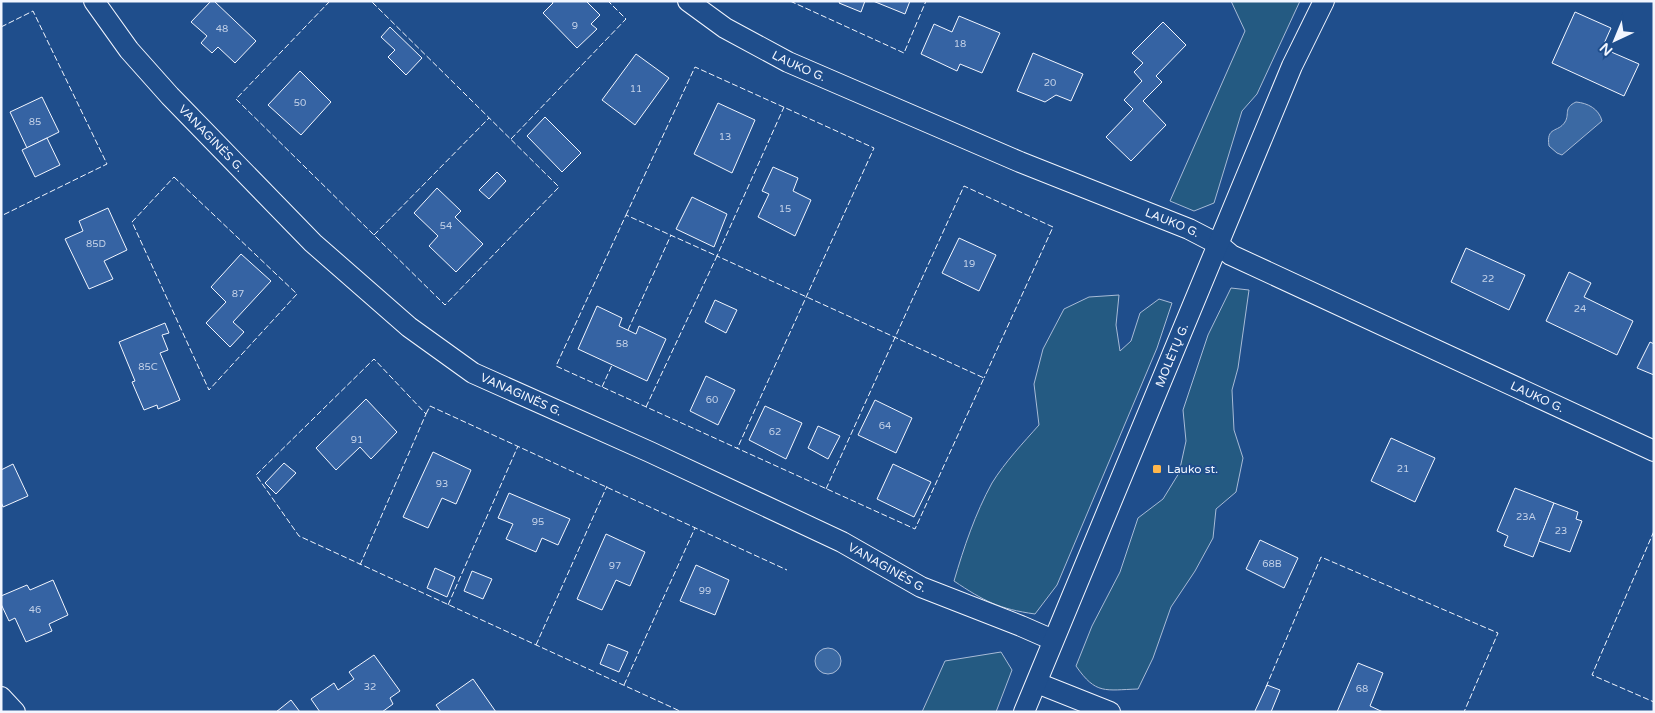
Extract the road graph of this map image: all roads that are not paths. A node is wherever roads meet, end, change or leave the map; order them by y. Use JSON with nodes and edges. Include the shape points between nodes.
{"nodes":[{"id":1,"x":94,"y":1,"type":"edge"},
{"id":2,"x":688,"y":1,"type":"edge"},
{"id":3,"x":1324,"y":1,"type":"edge"},
{"id":4,"x":1218,"y":244,"type":"junction"},
{"id":5,"x":1654,"y":451,"type":"edge"},
{"id":6,"x":1053,"y":640,"type":"junction"},
{"id":7,"x":1037,"y":683,"type":"junction"},
{"id":8,"x":1,"y":697,"type":"edge"},
{"id":9,"x":15,"y":712,"type":"edge"},
{"id":10,"x":1024,"y":712,"type":"edge"},
{"id":11,"x":1110,"y":712,"type":"edge"}],
"edges":[{"from":1,"to":6,"type":"street","name":"VANAGINĖS G.","via":[[129,50],[170,96],[314,243],[409,327],[473,373],[842,542],[921,587]]},
{"from":2,"to":4,"type":"street","name":"LAUKO G.","via":[[725,28],[788,62],[1020,162],[1189,229]]},
{"from":3,"to":4,"type":"street","name":"MOLĖTŲ G.","via":[[1292,66]]},
{"from":4,"to":5,"type":"street","name":"LAUKO G.","via":[[1231,255]]},
{"from":4,"to":6,"type":"street","name":"MOLĖTŲ G."},
{"from":6,"to":7,"type":"street","name":"MOLĖTŲ G."},
{"from":7,"to":10,"type":"street","name":"MOLĖTŲ G."},
{"from":7,"to":11,"type":"street"},
{"from":8,"to":9,"type":"street"}]}
